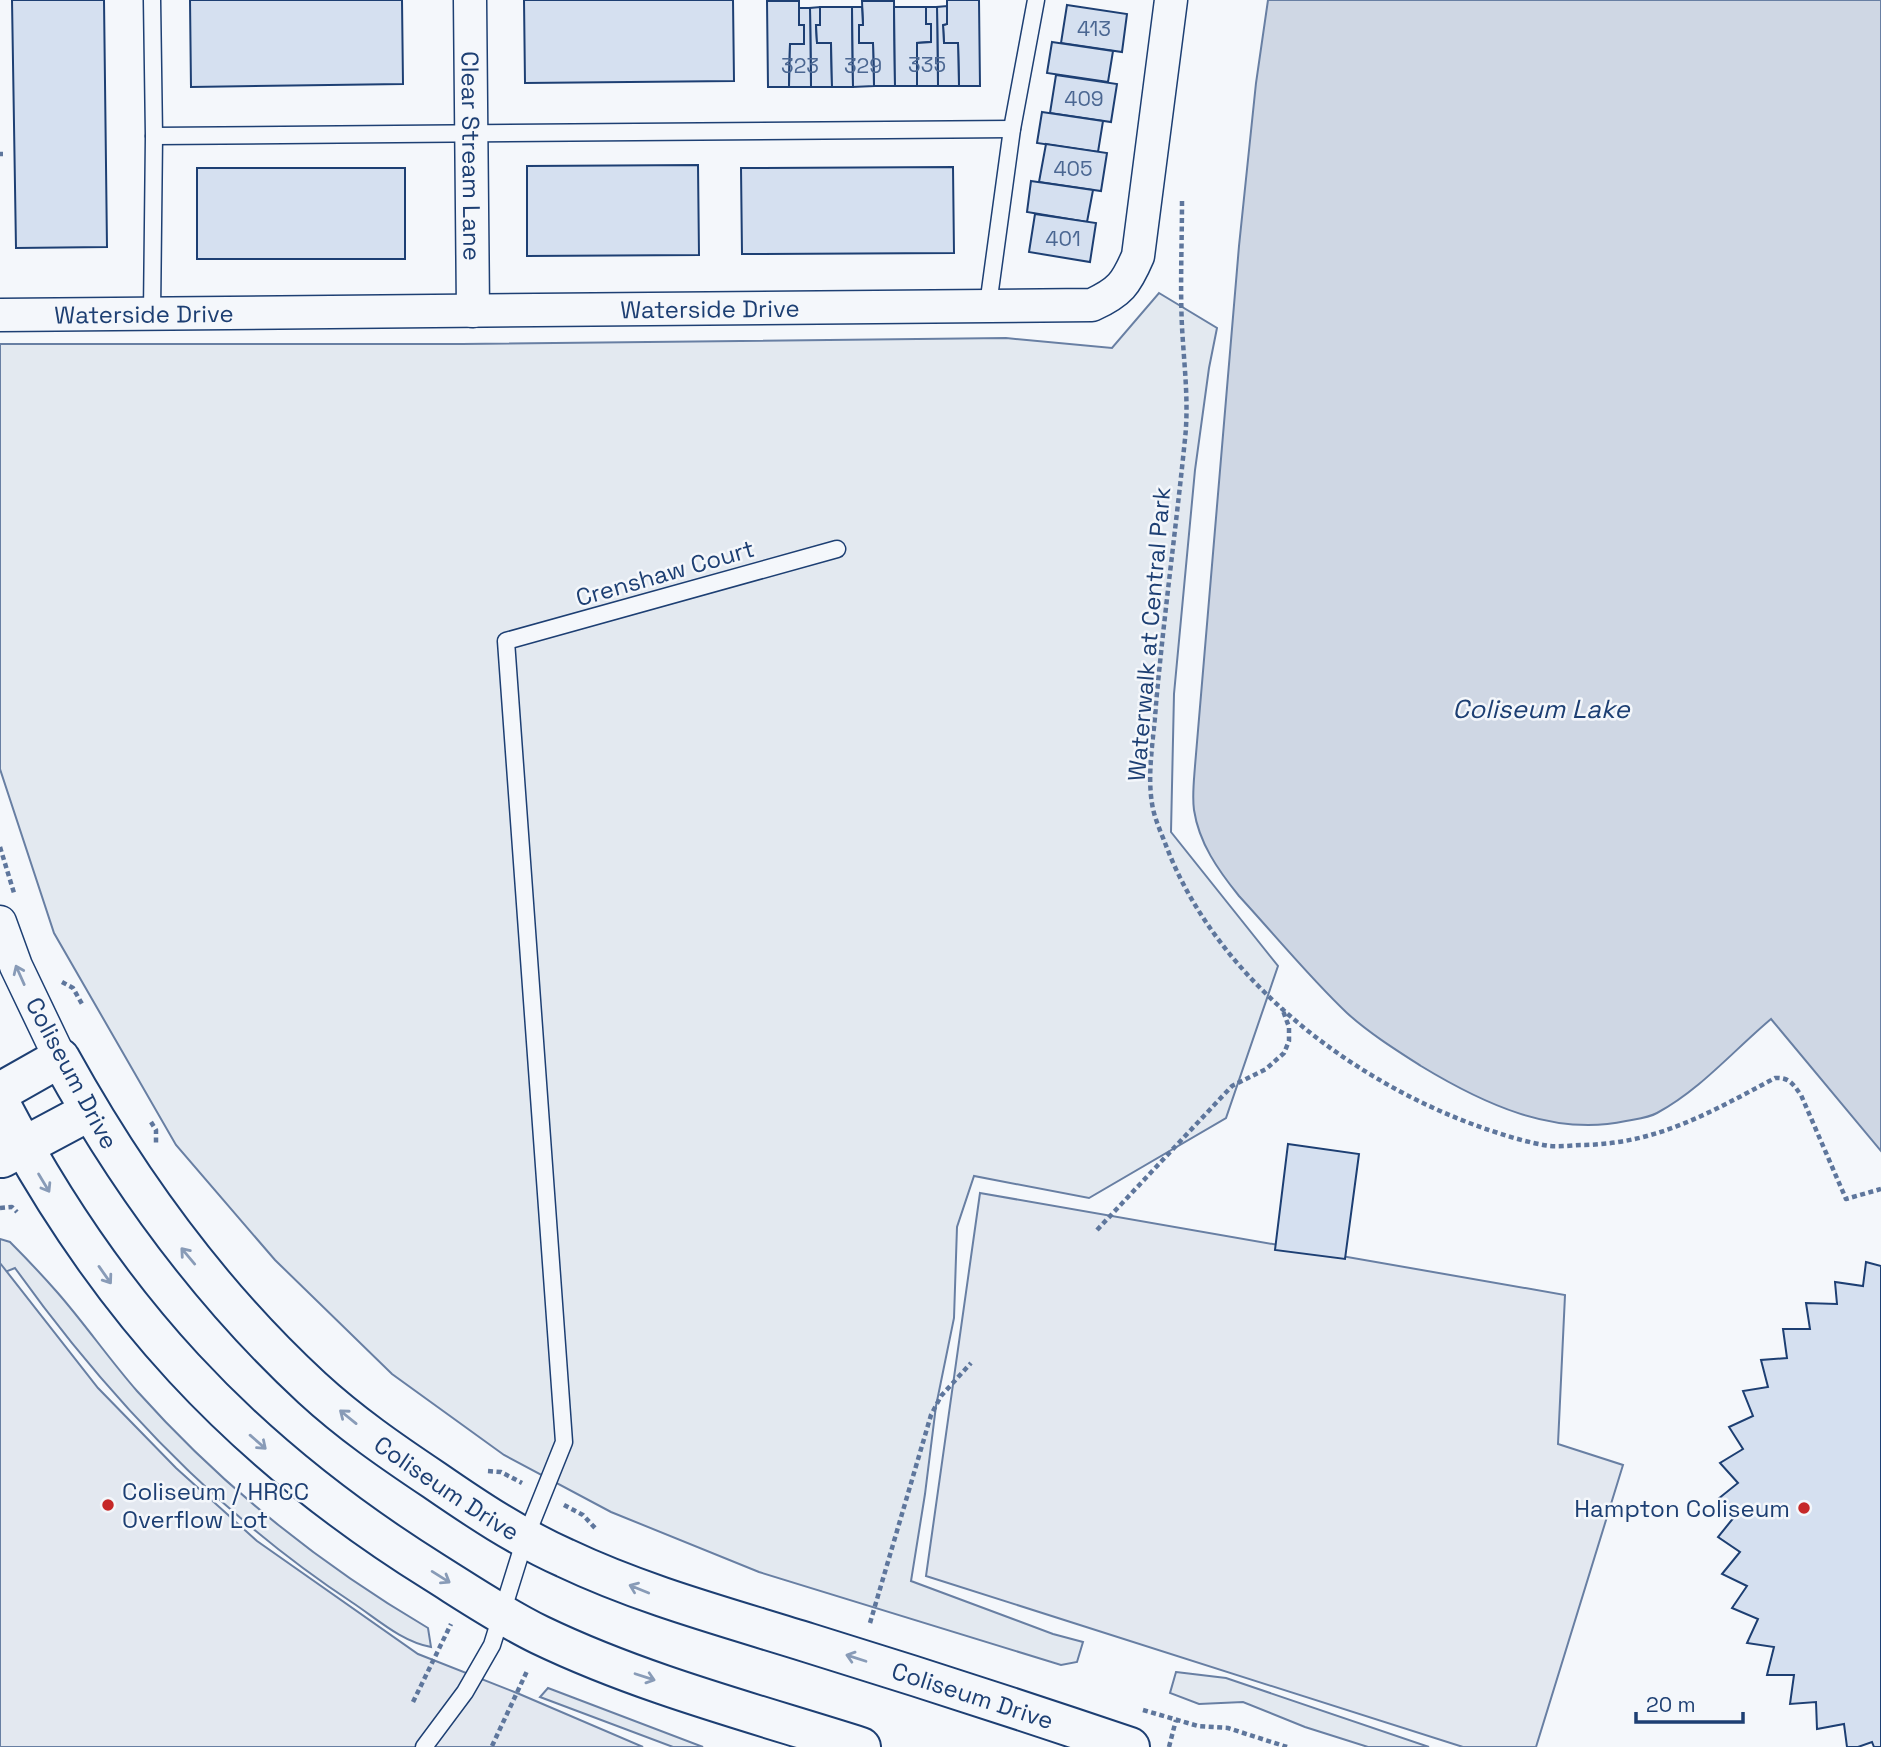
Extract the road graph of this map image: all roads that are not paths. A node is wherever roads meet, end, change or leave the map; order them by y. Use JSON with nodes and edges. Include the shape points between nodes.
{"nodes":[{"id":1,"x":152,"y":0,"type":"edge"},
{"id":2,"x":470,"y":0,"type":"edge"},
{"id":3,"x":1036,"y":0,"type":"edge"},
{"id":4,"x":1171,"y":0,"type":"edge"},
{"id":5,"x":1012,"y":130,"type":"junction"},
{"id":6,"x":472,"y":133,"type":"junction"},
{"id":7,"x":154,"y":136,"type":"junction"},
{"id":8,"x":988,"y":305,"type":"junction"},
{"id":9,"x":473,"y":311,"type":"junction"},
{"id":10,"x":152,"y":313,"type":"junction"},
{"id":11,"x":0,"y":315,"type":"edge"},
{"id":12,"x":836,"y":550,"type":"dead end"},
{"id":13,"x":0,"y":922,"type":"edge"},
{"id":14,"x":60,"y":1058,"type":"junction"},
{"id":15,"x":0,"y":1092,"type":"edge"},
{"id":16,"x":0,"y":1103,"type":"edge"},
{"id":17,"x":90,"y":1111,"type":"junction"},
{"id":18,"x":11,"y":1153,"type":"edge"},
{"id":19,"x":525,"y":1539,"type":"junction"},
{"id":20,"x":502,"y":1615,"type":"junction"},
{"id":21,"x":1125,"y":1746,"type":"edge"},
{"id":22,"x":424,"y":1747,"type":"edge"},
{"id":23,"x":861,"y":1747,"type":"edge"}],
"edges":[{"from":1,"to":7,"type":"lane"},
{"from":2,"to":6,"type":"street","name":"Clear Stream Lane"},
{"from":3,"to":5,"type":"lane"},
{"from":4,"to":8,"type":"street","name":"Waterside Drive","via":[[1142,230],[1129,279],[1115,294],[1092,305]]},
{"from":5,"to":6,"type":"lane"},
{"from":5,"to":8,"type":"lane"},
{"from":6,"to":7,"type":"lane"},
{"from":6,"to":9,"type":"street","name":"Clear Stream Lane"},
{"from":7,"to":10,"type":"lane"},
{"from":8,"to":9,"type":"street","name":"Waterside Drive"},
{"from":9,"to":10,"type":"street","name":"Waterside Drive"},
{"from":10,"to":11,"type":"street","name":"Waterside Drive"},
{"from":12,"to":19,"type":"lane","name":"Crenshaw Court","via":[[506,641],[564,1442]]},
{"from":14,"to":13,"type":"street","name":"Coliseum Drive","one_way":true},
{"from":14,"to":15,"type":"street"},
{"from":14,"to":17,"type":"street","name":"Coliseum Drive"},
{"from":16,"to":18,"type":"street"},
{"from":17,"to":18,"type":"street"},
{"from":19,"to":17,"type":"street","name":"Coliseum Drive","one_way":true,"via":[[378,1442],[267,1345],[176,1241]]},
{"from":18,"to":20,"type":"street","one_way":true,"via":[[45,1186],[111,1283],[205,1391],[342,1511]]},
{"from":19,"to":20,"type":"lane"},
{"from":21,"to":19,"type":"street","name":"Coliseum Drive","one_way":true,"via":[[661,1598]]},
{"from":20,"to":22,"type":"lane","via":[[492,1645],[465,1692]]},
{"from":20,"to":23,"type":"street","one_way":true,"via":[[617,1668]]}]}
